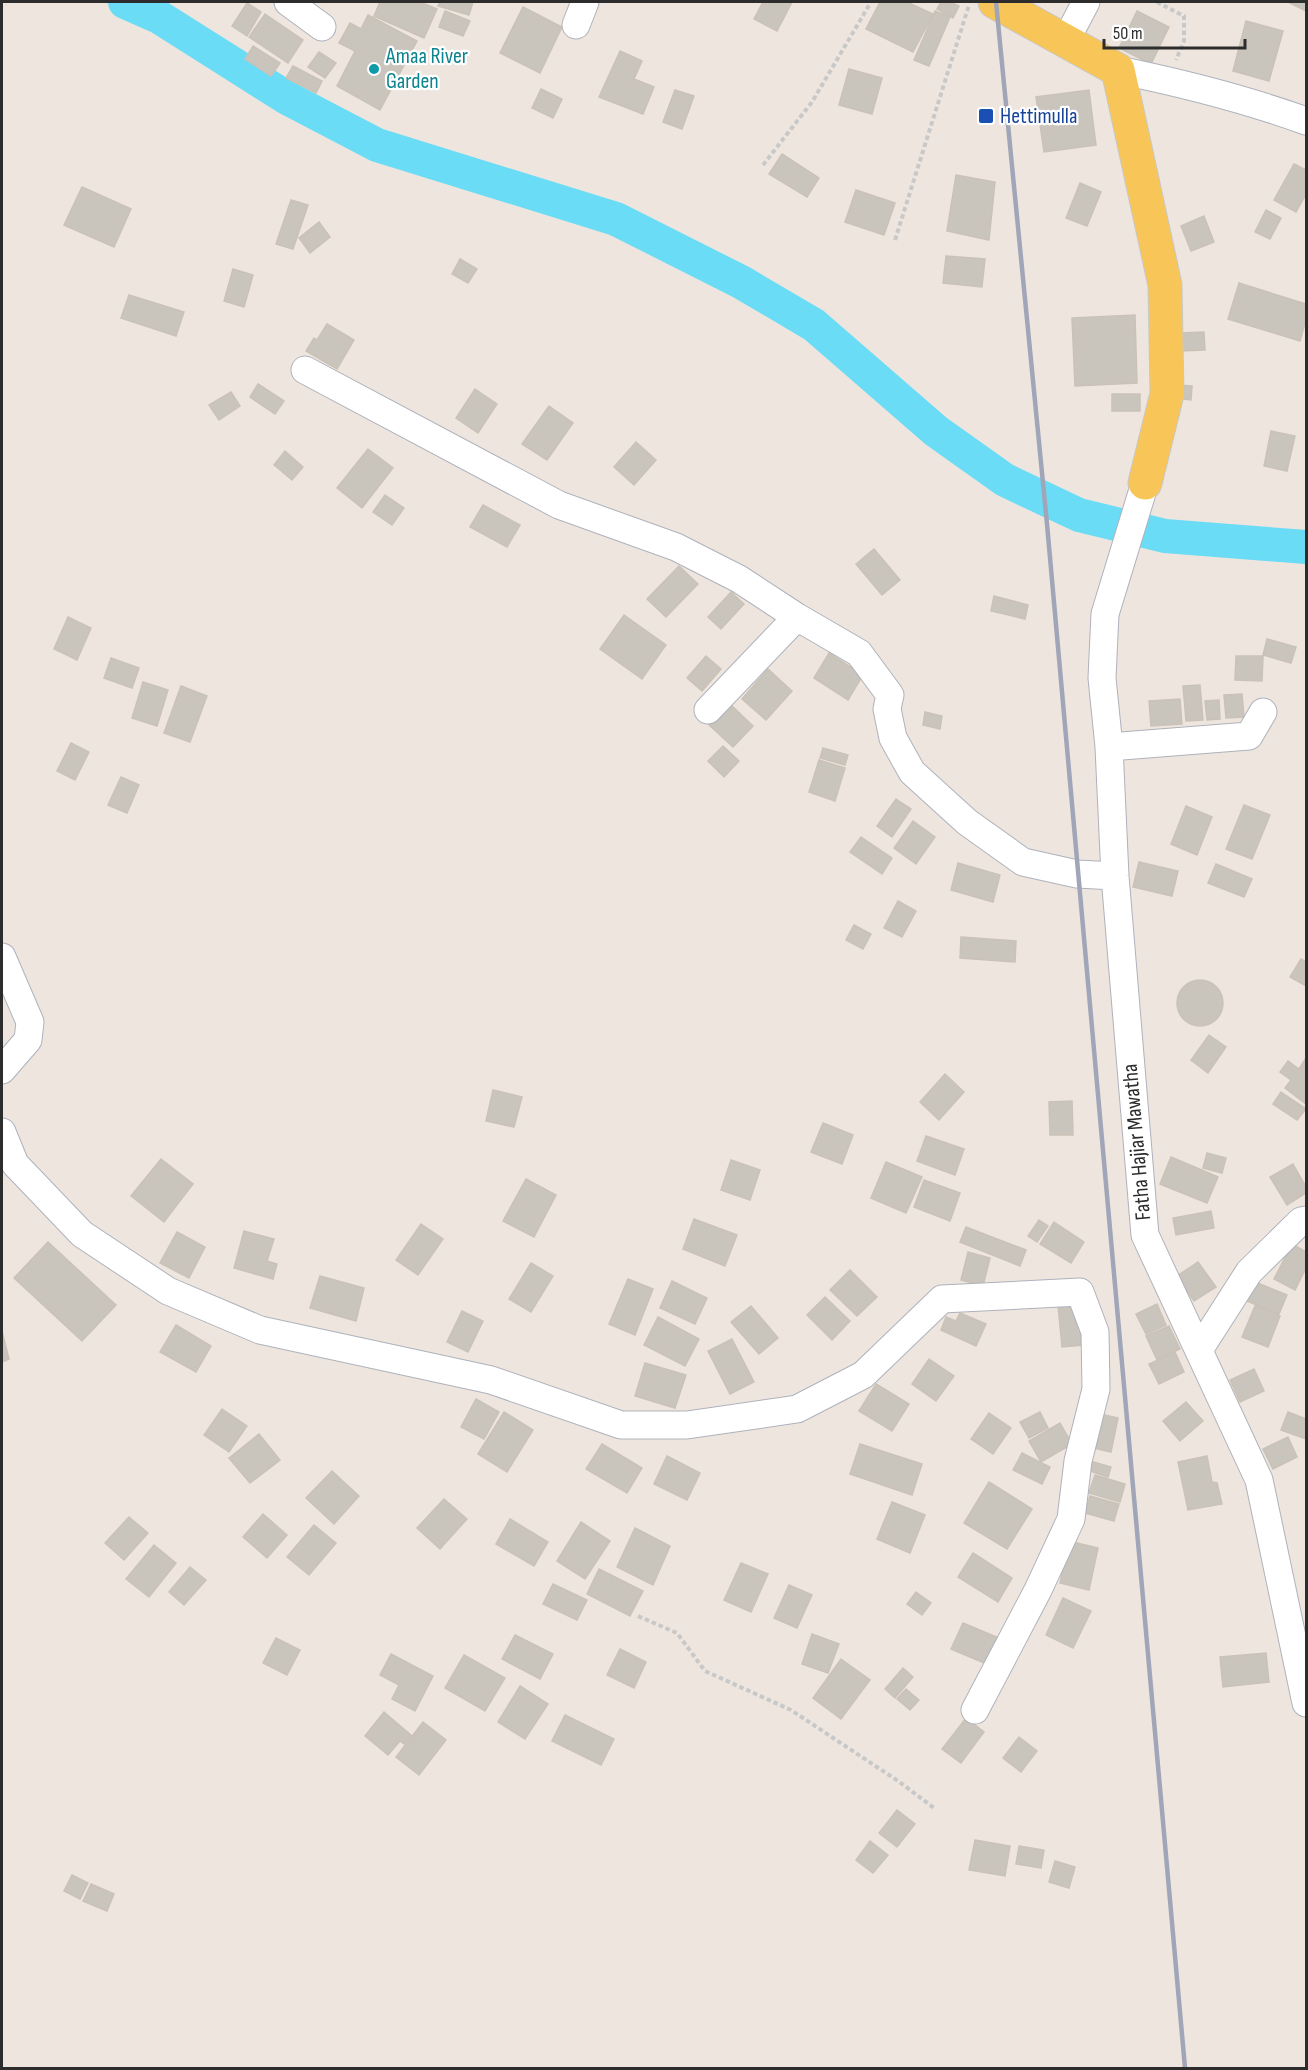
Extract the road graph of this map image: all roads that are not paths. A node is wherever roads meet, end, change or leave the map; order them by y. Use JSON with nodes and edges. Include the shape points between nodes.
{"nodes":[{"id":1,"x":288,"y":2,"type":"edge"},
{"id":2,"x":995,"y":2,"type":"edge"},
{"id":3,"x":1086,"y":2,"type":"edge"},
{"id":4,"x":322,"y":27,"type":"dead end"},
{"id":5,"x":1065,"y":42,"type":"junction"},
{"id":6,"x":1118,"y":70,"type":"junction"},
{"id":7,"x":1306,"y":121,"type":"edge"},
{"id":8,"x":305,"y":370,"type":"dead end"},
{"id":9,"x":1145,"y":483,"type":"joint"},
{"id":10,"x":797,"y":617,"type":"junction"},
{"id":11,"x":708,"y":710,"type":"dead end"},
{"id":12,"x":1263,"y":712,"type":"dead end"},
{"id":13,"x":1109,"y":747,"type":"junction"},
{"id":14,"x":1115,"y":876,"type":"junction"},
{"id":15,"x":2,"y":957,"type":"edge"},
{"id":16,"x":2,"y":1070,"type":"edge"},
{"id":17,"x":2,"y":1132,"type":"edge"},
{"id":18,"x":1306,"y":1221,"type":"edge"},
{"id":19,"x":1198,"y":1350,"type":"junction"},
{"id":20,"x":1306,"y":1703,"type":"edge"},
{"id":21,"x":975,"y":1710,"type":"dead end"}],
"edges":[{"from":1,"to":4,"type":"street"},
{"from":2,"to":5,"type":"main road"},
{"from":3,"to":5,"type":"street"},
{"from":5,"to":6,"type":"main road"},
{"from":6,"to":7,"type":"street","via":[[1168,80]]},
{"from":6,"to":9,"type":"main road","via":[[1165,285],[1167,394]]},
{"from":8,"to":10,"type":"street","via":[[559,505],[676,547],[739,579]]},
{"from":9,"to":13,"type":"street","name":"Fatha Hajiar Mawatha","via":[[1105,614],[1102,678]]},
{"from":10,"to":11,"type":"street"},
{"from":10,"to":14,"type":"street","via":[[859,653],[890,695],[887,709],[893,738],[912,772],[967,822],[1023,862],[1077,874]]},
{"from":12,"to":13,"type":"street","via":[[1249,736]]},
{"from":13,"to":14,"type":"street","name":"Fatha Hajiar Mawatha"},
{"from":14,"to":19,"type":"street","name":"Fatha Hajiar Mawatha","via":[[1145,1235]]},
{"from":15,"to":16,"type":"street","via":[[30,1022],[28,1040]]},
{"from":17,"to":21,"type":"street","via":[[15,1164],[82,1234],[168,1291],[260,1330],[490,1380],[621,1425],[687,1425],[797,1409],[863,1375],[942,1299],[1080,1292],[1095,1332],[1096,1389],[1078,1461],[1071,1519]]},
{"from":18,"to":19,"type":"street","via":[[1301,1221],[1248,1272]]},
{"from":19,"to":20,"type":"street","name":"Fatha Hajiar Mawatha","via":[[1259,1480]]}]}
